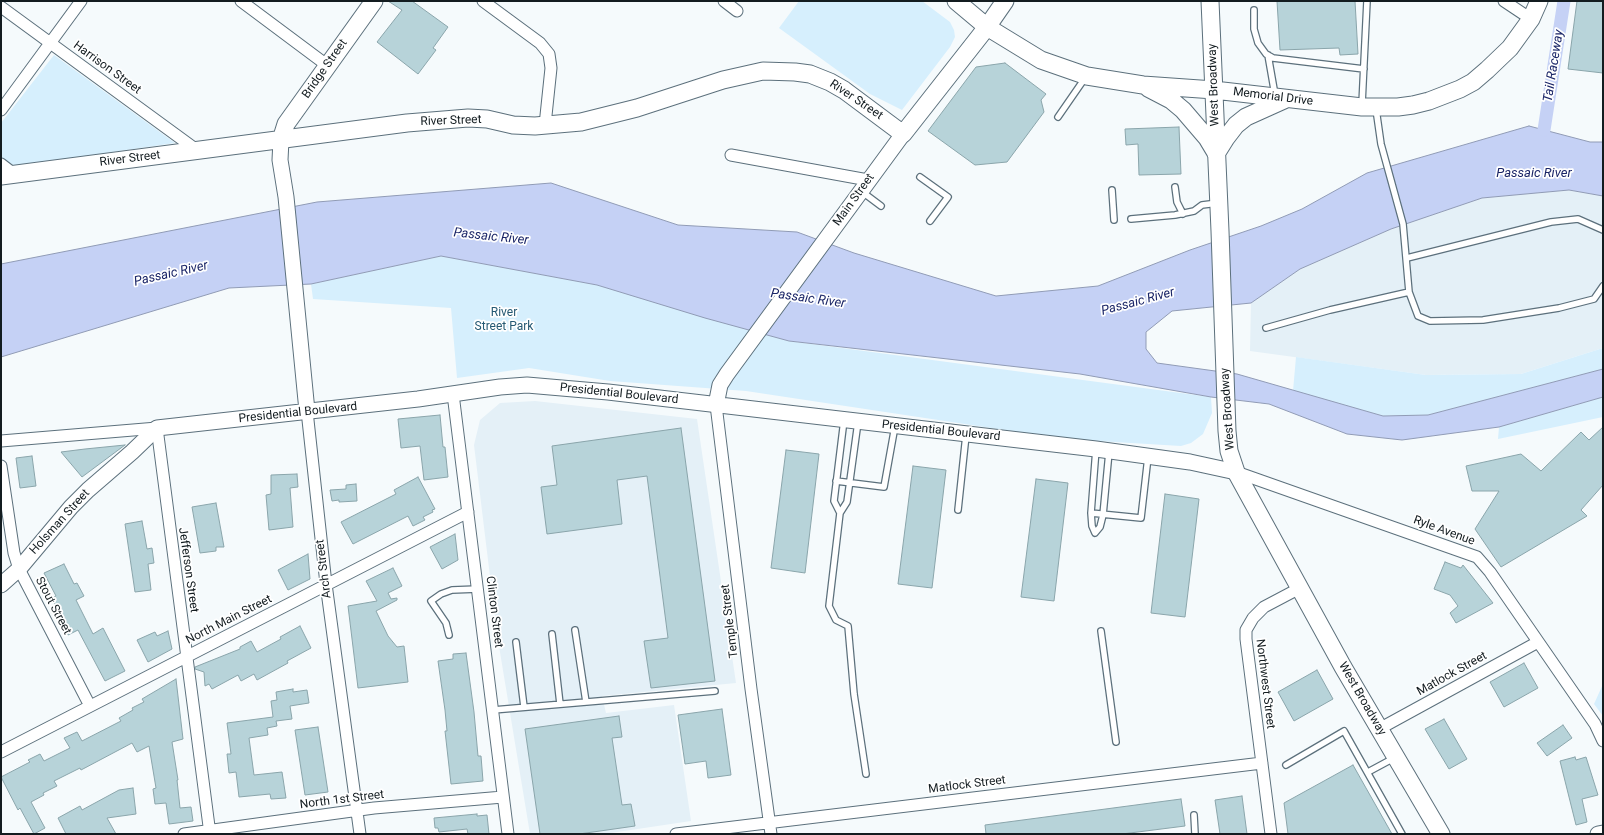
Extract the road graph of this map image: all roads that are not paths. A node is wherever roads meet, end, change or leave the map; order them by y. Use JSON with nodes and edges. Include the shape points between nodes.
{"nodes":[{"id":1,"x":81,"y":1,"type":"edge"},
{"id":2,"x":241,"y":1,"type":"edge"},
{"id":3,"x":374,"y":1,"type":"edge"},
{"id":4,"x":483,"y":1,"type":"edge"},
{"id":5,"x":724,"y":1,"type":"edge"},
{"id":6,"x":956,"y":1,"type":"edge"},
{"id":7,"x":1005,"y":1,"type":"edge"},
{"id":8,"x":1210,"y":1,"type":"edge"},
{"id":9,"x":1367,"y":1,"type":"edge"},
{"id":10,"x":1504,"y":1,"type":"edge"},
{"id":11,"x":1539,"y":1,"type":"edge"},
{"id":12,"x":1,"y":7,"type":"edge"},
{"id":13,"x":1254,"y":10,"type":"dead end"},
{"id":14,"x":737,"y":11,"type":"dead end"},
{"id":15,"x":1531,"y":19,"type":"junction"},
{"id":16,"x":987,"y":27,"type":"junction"},
{"id":17,"x":51,"y":42,"type":"junction"},
{"id":18,"x":1268,"y":55,"type":"junction"},
{"id":19,"x":328,"y":66,"type":"junction"},
{"id":20,"x":1364,"y":69,"type":"junction"},
{"id":21,"x":1087,"y":76,"type":"junction"},
{"id":22,"x":1142,"y":85,"type":"junction"},
{"id":23,"x":1214,"y":90,"type":"junction"},
{"id":24,"x":1282,"y":98,"type":"junction"},
{"id":25,"x":1369,"y":107,"type":"junction"},
{"id":26,"x":1,"y":110,"type":"edge"},
{"id":27,"x":1058,"y":117,"type":"dead end"},
{"id":28,"x":545,"y":125,"type":"junction"},
{"id":29,"x":903,"y":134,"type":"junction"},
{"id":30,"x":281,"y":140,"type":"junction"},
{"id":31,"x":198,"y":151,"type":"junction"},
{"id":32,"x":1216,"y":154,"type":"junction"},
{"id":33,"x":731,"y":155,"type":"dead end"},
{"id":34,"x":5,"y":171,"type":"edge"},
{"id":35,"x":920,"y":177,"type":"dead end"},
{"id":36,"x":864,"y":185,"type":"junction"},
{"id":37,"x":1175,"y":187,"type":"dead end"},
{"id":38,"x":1112,"y":190,"type":"dead end"},
{"id":39,"x":1219,"y":203,"type":"junction"},
{"id":40,"x":881,"y":206,"type":"dead end"},
{"id":41,"x":1183,"y":214,"type":"junction"},
{"id":42,"x":1131,"y":219,"type":"dead end"},
{"id":43,"x":1114,"y":220,"type":"dead end"},
{"id":44,"x":930,"y":221,"type":"dead end"},
{"id":45,"x":1603,"y":230,"type":"edge"},
{"id":46,"x":1407,"y":258,"type":"junction"},
{"id":47,"x":1603,"y":286,"type":"edge"},
{"id":48,"x":1409,"y":292,"type":"junction"},
{"id":49,"x":1266,"y":328,"type":"dead end"},
{"id":50,"x":453,"y":394,"type":"junction"},
{"id":51,"x":716,"y":405,"type":"junction"},
{"id":52,"x":307,"y":411,"type":"junction"},
{"id":53,"x":851,"y":421,"type":"junction"},
{"id":54,"x":895,"y":425,"type":"junction"},
{"id":55,"x":156,"y":428,"type":"junction"},
{"id":56,"x":966,"y":434,"type":"junction"},
{"id":57,"x":1,"y":442,"type":"edge"},
{"id":58,"x":1103,"y":450,"type":"junction"},
{"id":59,"x":1148,"y":456,"type":"junction"},
{"id":60,"x":1,"y":466,"type":"edge"},
{"id":61,"x":1236,"y":472,"type":"junction"},
{"id":62,"x":836,"y":481,"type":"junction"},
{"id":63,"x":851,"y":483,"type":"junction"},
{"id":64,"x":958,"y":510,"type":"dead end"},
{"id":65,"x":468,"y":512,"type":"junction"},
{"id":66,"x":840,"y":513,"type":"junction"},
{"id":67,"x":1091,"y":513,"type":"junction"},
{"id":68,"x":1103,"y":515,"type":"junction"},
{"id":69,"x":19,"y":569,"type":"junction"},
{"id":70,"x":326,"y":584,"type":"junction"},
{"id":71,"x":1,"y":585,"type":"edge"},
{"id":72,"x":1300,"y":588,"type":"junction"},
{"id":73,"x":478,"y":589,"type":"junction"},
{"id":74,"x":575,"y":630,"type":"dead end"},
{"id":75,"x":1101,"y":631,"type":"dead end"},
{"id":76,"x":552,"y":634,"type":"dead end"},
{"id":77,"x":449,"y":635,"type":"dead end"},
{"id":78,"x":516,"y":642,"type":"dead end"},
{"id":79,"x":1538,"y":642,"type":"junction"},
{"id":80,"x":187,"y":656,"type":"junction"},
{"id":81,"x":715,"y":691,"type":"dead end"},
{"id":82,"x":586,"y":702,"type":"junction"},
{"id":83,"x":560,"y":704,"type":"junction"},
{"id":84,"x":90,"y":706,"type":"junction"},
{"id":85,"x":524,"y":707,"type":"junction"},
{"id":86,"x":492,"y":710,"type":"junction"},
{"id":87,"x":1379,"y":729,"type":"junction"},
{"id":88,"x":1603,"y":741,"type":"edge"},
{"id":89,"x":1116,"y":742,"type":"dead end"},
{"id":90,"x":1,"y":752,"type":"edge"},
{"id":91,"x":1396,"y":758,"type":"junction"},
{"id":92,"x":1262,"y":763,"type":"junction"},
{"id":93,"x":1286,"y":765,"type":"dead end"},
{"id":94,"x":1368,"y":772,"type":"junction"},
{"id":95,"x":866,"y":774,"type":"dead end"},
{"id":96,"x":503,"y":797,"type":"junction"},
{"id":97,"x":357,"y":810,"type":"junction"},
{"id":98,"x":1194,"y":815,"type":"dead end"},
{"id":99,"x":769,"y":822,"type":"junction"},
{"id":100,"x":210,"y":832,"type":"edge"},
{"id":101,"x":1603,"y":833,"type":"edge"},
{"id":102,"x":184,"y":834,"type":"edge"},
{"id":103,"x":360,"y":834,"type":"edge"},
{"id":104,"x":508,"y":834,"type":"edge"},
{"id":105,"x":676,"y":834,"type":"edge"},
{"id":106,"x":771,"y":834,"type":"edge"},
{"id":107,"x":1195,"y":834,"type":"edge"},
{"id":108,"x":1271,"y":834,"type":"edge"},
{"id":109,"x":1402,"y":834,"type":"edge"},
{"id":110,"x":1441,"y":834,"type":"edge"},
{"id":111,"x":1598,"y":834,"type":"edge"}],
"edges":[{"from":1,"to":17,"type":"street"},
{"from":2,"to":19,"type":"street"},
{"from":3,"to":19,"type":"main road","name":"Bridge Street"},
{"from":4,"to":28,"type":"street","via":[[540,42],[549,54],[551,68]]},
{"from":5,"to":14,"type":"street"},
{"from":6,"to":16,"type":"main road","name":"Memorial Drive"},
{"from":7,"to":16,"type":"main road","name":"Main Street"},
{"from":8,"to":23,"type":"main road","name":"West Broadway"},
{"from":9,"to":20,"type":"lane"},
{"from":10,"to":15,"type":"street"},
{"from":11,"to":15,"type":"main road","name":"Memorial Drive"},
{"from":12,"to":17,"type":"street","name":"Harrison Street"},
{"from":13,"to":18,"type":"lane","via":[[1254,29],[1258,43]]},
{"from":15,"to":25,"type":"main road","name":"Memorial Drive","via":[[1510,48],[1473,82],[1443,96],[1413,105]]},
{"from":16,"to":21,"type":"main road","name":"Memorial Drive","via":[[1042,60]]},
{"from":16,"to":29,"type":"main road","name":"Main Street"},
{"from":17,"to":26,"type":"street"},
{"from":17,"to":31,"type":"street","name":"Harrison Street"},
{"from":18,"to":20,"type":"lane","via":[[1273,58]]},
{"from":18,"to":24,"type":"lane"},
{"from":19,"to":30,"type":"main road","name":"Bridge Street","via":[[286,124]]},
{"from":20,"to":25,"type":"lane"},
{"from":21,"to":22,"type":"main road","name":"Memorial Drive"},
{"from":21,"to":27,"type":"lane"},
{"from":22,"to":23,"type":"main road","name":"Memorial Drive"},
{"from":22,"to":32,"type":"main road","via":[[1171,100],[1183,110],[1207,138]]},
{"from":23,"to":24,"type":"main road","name":"Memorial Drive"},
{"from":23,"to":32,"type":"main road","name":"West Broadway"},
{"from":24,"to":25,"type":"main road","name":"Memorial Drive"},
{"from":24,"to":32,"type":"main road","via":[[1236,125]]},
{"from":25,"to":46,"type":"lane","via":[[1403,224]]},
{"from":28,"to":29,"type":"main road","name":"River Street","via":[[595,119],[738,76],[783,70],[810,74],[830,82]]},
{"from":28,"to":30,"type":"main road","name":"River Street","via":[[513,125],[468,118],[407,123]]},
{"from":29,"to":36,"type":"street","name":"Main Street"},
{"from":30,"to":31,"type":"main road","name":"River Street"},
{"from":30,"to":52,"type":"street","name":"Arch Street","via":[[280,160],[286,197]]},
{"from":31,"to":34,"type":"main road","name":"River Street"},
{"from":32,"to":39,"type":"main road","name":"West Broadway"},
{"from":33,"to":36,"type":"street"},
{"from":35,"to":44,"type":"lane","via":[[948,197]]},
{"from":36,"to":40,"type":"lane"},
{"from":36,"to":51,"type":"street","name":"Main Street","via":[[720,385]]},
{"from":37,"to":41,"type":"lane","via":[[1177,202]]},
{"from":38,"to":43,"type":"lane"},
{"from":39,"to":41,"type":"lane","via":[[1202,205]]},
{"from":39,"to":61,"type":"main road","name":"West Broadway","via":[[1226,432]]},
{"from":41,"to":42,"type":"lane"},
{"from":45,"to":46,"type":"lane","via":[[1578,219],[1551,222]]},
{"from":46,"to":48,"type":"lane"},
{"from":47,"to":48,"type":"lane","via":[[1594,299],[1559,308],[1483,320],[1430,320],[1418,316]]},
{"from":48,"to":49,"type":"lane"},
{"from":50,"to":51,"type":"street","name":"Presidential Boulevard","via":[[527,385]]},
{"from":50,"to":52,"type":"street","name":"Presidential Boulevard"},
{"from":50,"to":65,"type":"street","name":"Clinton Street"},
{"from":51,"to":53,"type":"street","name":"Presidential Boulevard"},
{"from":51,"to":99,"type":"street","name":"Temple Street"},
{"from":52,"to":55,"type":"street","name":"Presidential Boulevard"},
{"from":52,"to":70,"type":"street","name":"Arch Street"},
{"from":53,"to":54,"type":"street","name":"Presidential Boulevard"},
{"from":53,"to":62,"type":"lane"},
{"from":53,"to":63,"type":"lane"},
{"from":54,"to":56,"type":"street","name":"Presidential Boulevard"},
{"from":54,"to":63,"type":"lane","via":[[884,488]]},
{"from":55,"to":57,"type":"street","name":"Presidential Boulevard"},
{"from":55,"to":69,"type":"street","name":"Holsman Street","via":[[72,506]]},
{"from":55,"to":80,"type":"street","name":"Jefferson Street"},
{"from":56,"to":58,"type":"street","name":"Presidential Boulevard"},
{"from":56,"to":64,"type":"lane"},
{"from":58,"to":59,"type":"street","name":"Presidential Boulevard"},
{"from":58,"to":67,"type":"lane"},
{"from":58,"to":68,"type":"lane"},
{"from":59,"to":61,"type":"street","name":"Presidential Boulevard"},
{"from":59,"to":68,"type":"lane","via":[[1141,518]]},
{"from":60,"to":69,"type":"street","name":"Stout Street","via":[[14,553]]},
{"from":61,"to":72,"type":"main road","name":"West Broadway"},
{"from":61,"to":79,"type":"street","name":"Ryle Avenue","via":[[1477,557]]},
{"from":62,"to":63,"type":"lane"},
{"from":62,"to":66,"type":"lane","via":[[834,501]]},
{"from":63,"to":66,"type":"lane","via":[[847,502]]},
{"from":65,"to":70,"type":"street","name":"North Main Street"},
{"from":65,"to":73,"type":"street","name":"Clinton Street"},
{"from":66,"to":95,"type":"lane","via":[[829,606],[836,620],[848,626],[854,694]]},
{"from":67,"to":68,"type":"lane"},
{"from":67,"to":68,"type":"lane","via":[[1095,534]]},
{"from":69,"to":71,"type":"street","name":"Holsman Street"},
{"from":69,"to":84,"type":"street","name":"Stout Street"},
{"from":70,"to":80,"type":"street","name":"North Main Street"},
{"from":70,"to":97,"type":"street","name":"Arch Street"},
{"from":72,"to":87,"type":"main road","name":"West Broadway"},
{"from":72,"to":92,"type":"street","name":"Northwest Street","via":[[1264,607],[1246,630]]},
{"from":73,"to":77,"type":"lane","via":[[452,590],[431,601],[446,623]]},
{"from":73,"to":86,"type":"street","name":"Clinton Street"},
{"from":74,"to":82,"type":"lane"},
{"from":75,"to":89,"type":"lane"},
{"from":76,"to":83,"type":"lane"},
{"from":78,"to":85,"type":"lane"},
{"from":79,"to":87,"type":"street","name":"Matlock Street"},
{"from":79,"to":88,"type":"street","name":"Ryle Avenue","via":[[1595,724]]},
{"from":80,"to":84,"type":"street","name":"North Main Street"},
{"from":80,"to":100,"type":"street","name":"Jefferson Street"},
{"from":81,"to":82,"type":"lane"},
{"from":82,"to":83,"type":"lane"},
{"from":83,"to":85,"type":"lane"},
{"from":84,"to":90,"type":"street","name":"North Main Street"},
{"from":85,"to":86,"type":"lane"},
{"from":86,"to":96,"type":"street","name":"Clinton Street"},
{"from":87,"to":91,"type":"main road","name":"West Broadway"},
{"from":91,"to":94,"type":"lane"},
{"from":91,"to":110,"type":"main road","name":"West Broadway"},
{"from":92,"to":99,"type":"street","name":"Matlock Street"},
{"from":92,"to":108,"type":"street","name":"Northwest Street"},
{"from":93,"to":94,"type":"lane","via":[[1344,731]]},
{"from":94,"to":109,"type":"lane"},
{"from":96,"to":97,"type":"street","name":"North 1st Street"},
{"from":96,"to":104,"type":"street","name":"Clinton Street"},
{"from":97,"to":100,"type":"street","name":"North 1st Street"},
{"from":97,"to":103,"type":"street","name":"Arch Street"},
{"from":98,"to":107,"type":"lane"},
{"from":99,"to":105,"type":"street","name":"Matlock Street"},
{"from":99,"to":106,"type":"street","name":"Temple Street"},
{"from":100,"to":102,"type":"street","name":"North 1st Street"},
{"from":101,"to":111,"type":"street"}]}
